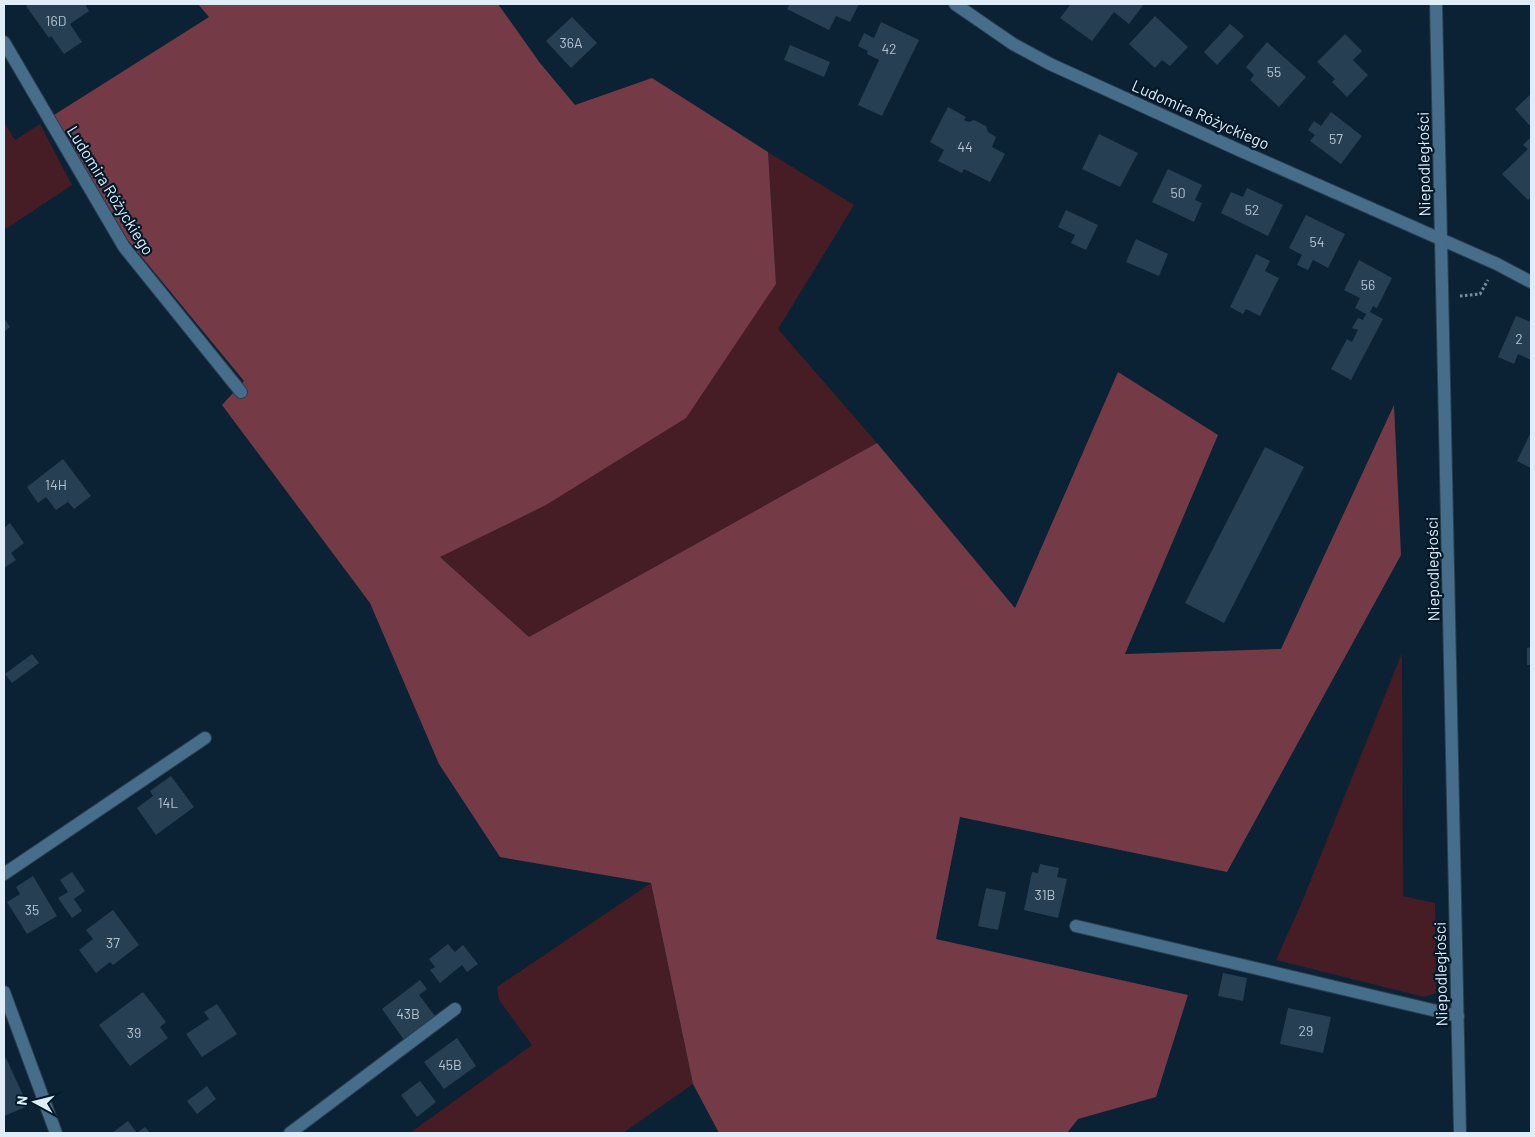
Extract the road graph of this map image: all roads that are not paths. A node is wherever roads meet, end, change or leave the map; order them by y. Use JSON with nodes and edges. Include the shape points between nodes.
{"nodes":[{"id":1,"x":954,"y":4,"type":"edge"},
{"id":2,"x":1436,"y":4,"type":"edge"},
{"id":3,"x":4,"y":42,"type":"edge"},
{"id":4,"x":1441,"y":240,"type":"junction"},
{"id":5,"x":1531,"y":282,"type":"edge"},
{"id":6,"x":241,"y":392,"type":"dead end"},
{"id":7,"x":205,"y":738,"type":"dead end"},
{"id":8,"x":4,"y":874,"type":"edge"},
{"id":9,"x":1076,"y":926,"type":"dead end"},
{"id":10,"x":4,"y":992,"type":"edge"},
{"id":11,"x":455,"y":1009,"type":"dead end"},
{"id":12,"x":1458,"y":1016,"type":"junction"},
{"id":13,"x":56,"y":1133,"type":"edge"},
{"id":14,"x":290,"y":1133,"type":"edge"},
{"id":15,"x":1460,"y":1133,"type":"edge"}],
"edges":[{"from":1,"to":4,"type":"street","name":"Ludomira Różyckiego","via":[[1012,44],[1050,64]]},
{"from":2,"to":4,"type":"street","name":"Niepodległości"},
{"from":3,"to":6,"type":"street","name":"Ludomira Różyckiego","via":[[124,247]]},
{"from":4,"to":5,"type":"street","name":"Ludomira Różyckiego"},
{"from":4,"to":12,"type":"street","name":"Niepodległości"},
{"from":7,"to":8,"type":"street"},
{"from":9,"to":12,"type":"street"},
{"from":10,"to":13,"type":"street"},
{"from":11,"to":14,"type":"street"},
{"from":12,"to":15,"type":"street","name":"Niepodległości"}]}
